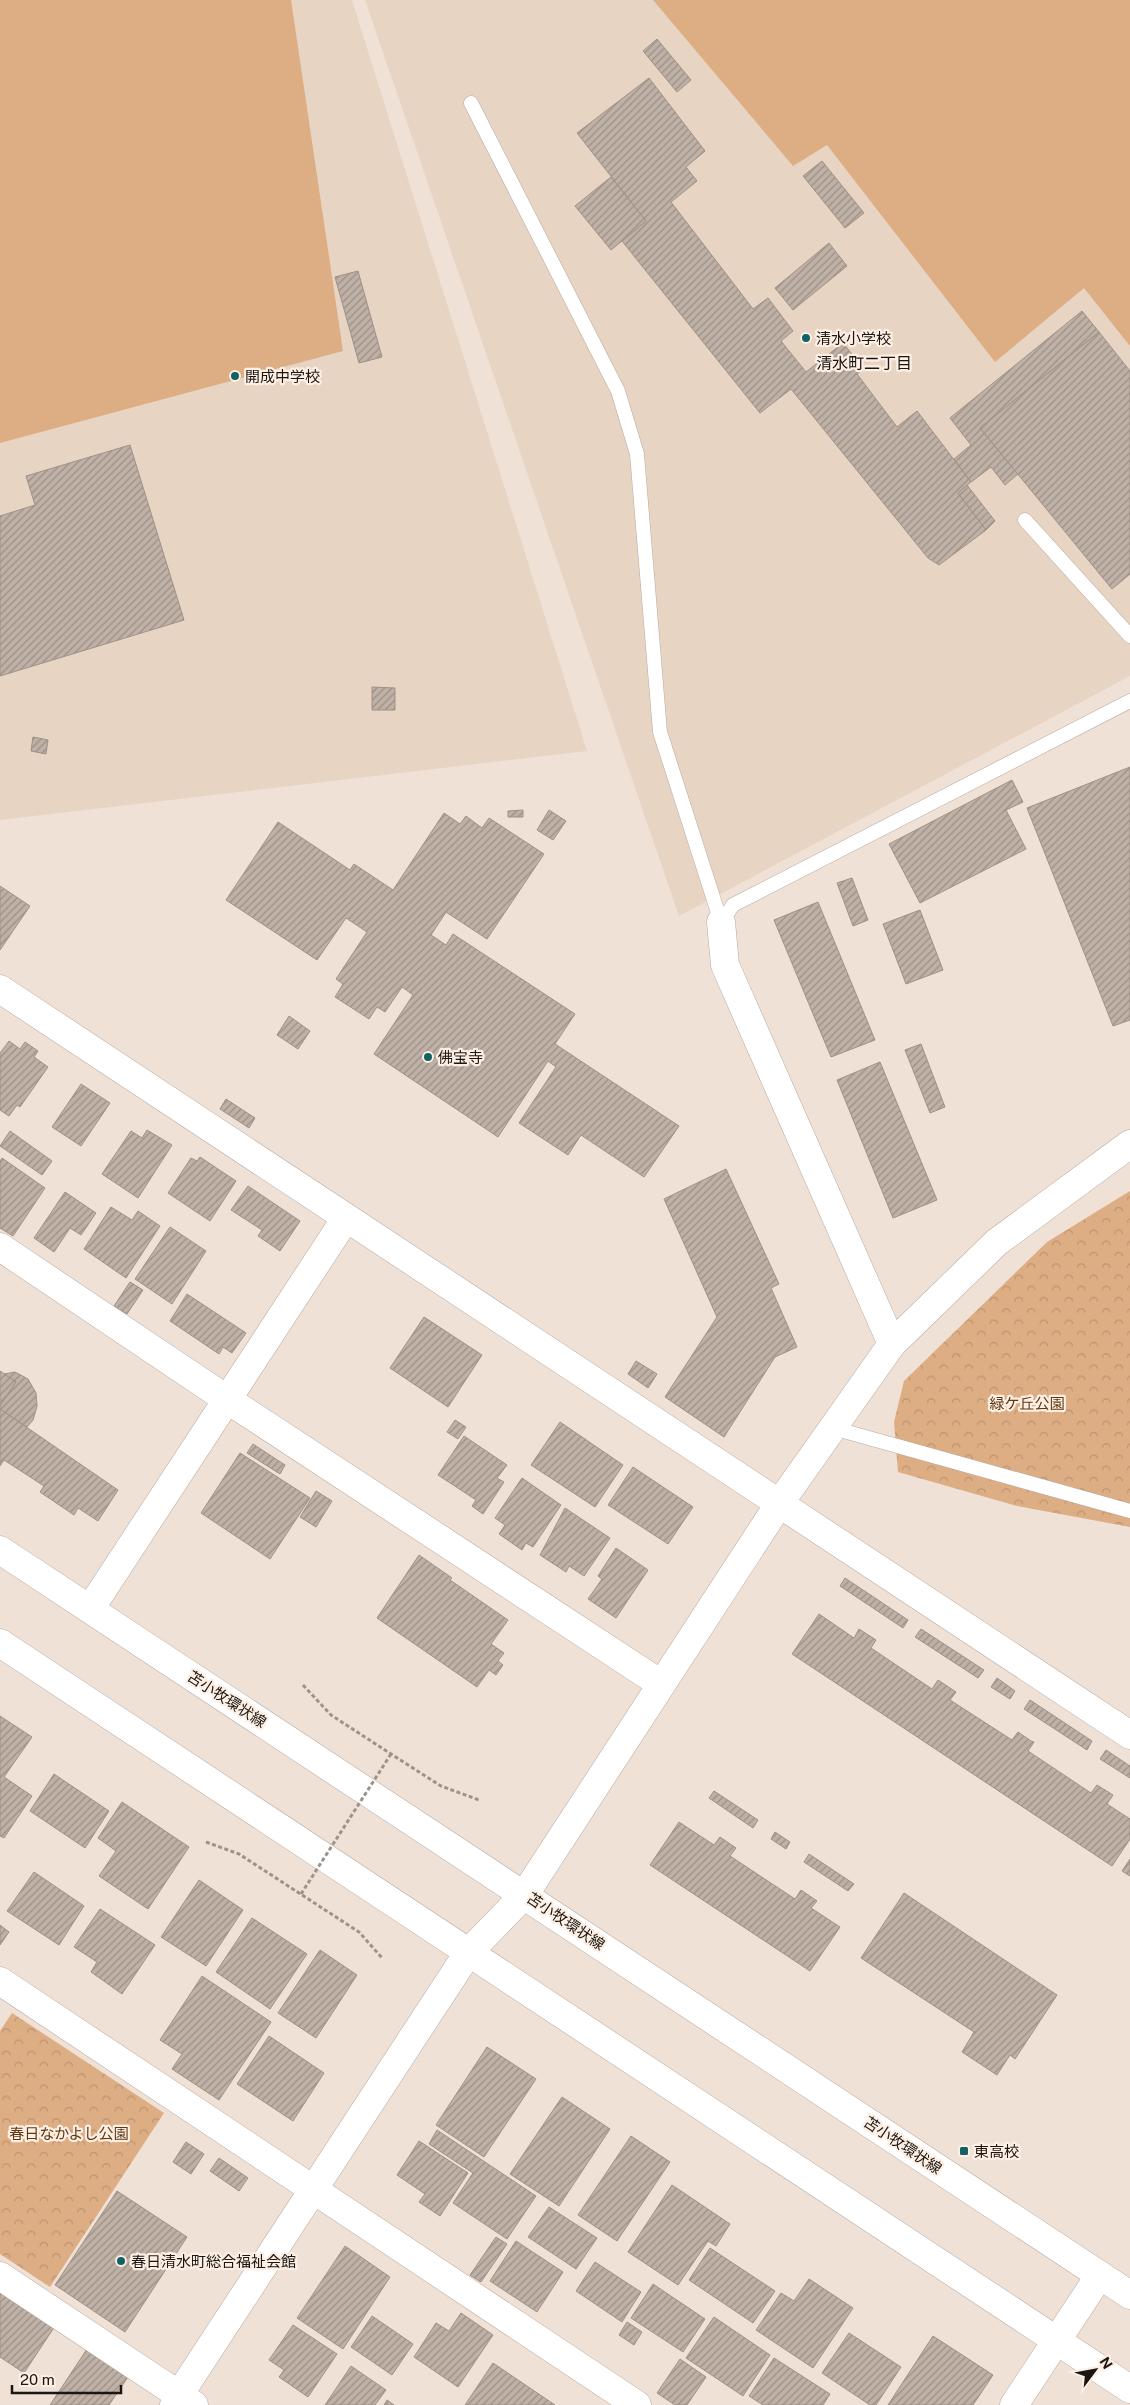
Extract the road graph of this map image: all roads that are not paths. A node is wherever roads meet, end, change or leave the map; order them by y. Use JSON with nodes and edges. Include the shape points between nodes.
{"nodes":[{"id":1,"x":471,"y":103,"type":"dead end"},
{"id":2,"x":1024,"y":520,"type":"dead end"},
{"id":3,"x":1130,"y":636,"type":"edge"},
{"id":4,"x":1130,"y":701,"type":"edge"},
{"id":5,"x":721,"y":922,"type":"junction"},
{"id":6,"x":0,"y":989,"type":"edge"},
{"id":7,"x":1130,"y":1144,"type":"edge"},
{"id":8,"x":346,"y":1218,"type":"junction"},
{"id":9,"x":0,"y":1247,"type":"edge"},
{"id":10,"x":892,"y":1344,"type":"junction"},
{"id":11,"x":228,"y":1400,"type":"junction"},
{"id":12,"x":833,"y":1428,"type":"junction"},
{"id":13,"x":779,"y":1504,"type":"junction"},
{"id":14,"x":1130,"y":1512,"type":"edge"},
{"id":15,"x":0,"y":1550,"type":"edge"},
{"id":16,"x":90,"y":1609,"type":"junction"},
{"id":17,"x":0,"y":1644,"type":"edge"},
{"id":18,"x":661,"y":1684,"type":"junction"},
{"id":19,"x":1130,"y":1735,"type":"edge"},
{"id":20,"x":525,"y":1894,"type":"junction"},
{"id":21,"x":468,"y":1952,"type":"junction"},
{"id":22,"x":0,"y":1981,"type":"edge"},
{"id":23,"x":313,"y":2190,"type":"junction"},
{"id":24,"x":1100,"y":2275,"type":"junction"},
{"id":25,"x":0,"y":2276,"type":"edge"},
{"id":26,"x":1130,"y":2295,"type":"edge"},
{"id":27,"x":1057,"y":2340,"type":"junction"},
{"id":28,"x":1130,"y":2389,"type":"edge"},
{"id":29,"x":182,"y":2402,"type":"edge"},
{"id":30,"x":637,"y":2405,"type":"edge"},
{"id":31,"x":1014,"y":2405,"type":"edge"}],
"edges":[{"from":1,"to":5,"type":"lane","via":[[618,391],[637,454],[660,732]]},
{"from":2,"to":3,"type":"lane"},
{"from":4,"to":5,"type":"lane","via":[[733,906]]},
{"from":5,"to":10,"type":"street","via":[[725,965]]},
{"from":6,"to":8,"type":"street"},
{"from":7,"to":10,"type":"street","via":[[997,1242]]},
{"from":8,"to":11,"type":"street"},
{"from":8,"to":13,"type":"street"},
{"from":9,"to":11,"type":"street"},
{"from":10,"to":12,"type":"street"},
{"from":11,"to":16,"type":"street"},
{"from":11,"to":18,"type":"street"},
{"from":12,"to":13,"type":"street"},
{"from":12,"to":14,"type":"lane"},
{"from":13,"to":18,"type":"street"},
{"from":13,"to":19,"type":"street"},
{"from":15,"to":16,"type":"street","name":"苫小牧環状線"},
{"from":16,"to":20,"type":"street","name":"苫小牧環状線"},
{"from":17,"to":21,"type":"street"},
{"from":18,"to":20,"type":"street"},
{"from":20,"to":21,"type":"street"},
{"from":20,"to":24,"type":"street","name":"苫小牧環状線"},
{"from":21,"to":23,"type":"street"},
{"from":21,"to":27,"type":"street"},
{"from":22,"to":23,"type":"street"},
{"from":23,"to":29,"type":"street"},
{"from":23,"to":30,"type":"street"},
{"from":24,"to":26,"type":"street","name":"苫小牧環状線"},
{"from":24,"to":27,"type":"street"},
{"from":25,"to":29,"type":"street"},
{"from":27,"to":28,"type":"street"},
{"from":27,"to":31,"type":"street"}]}
